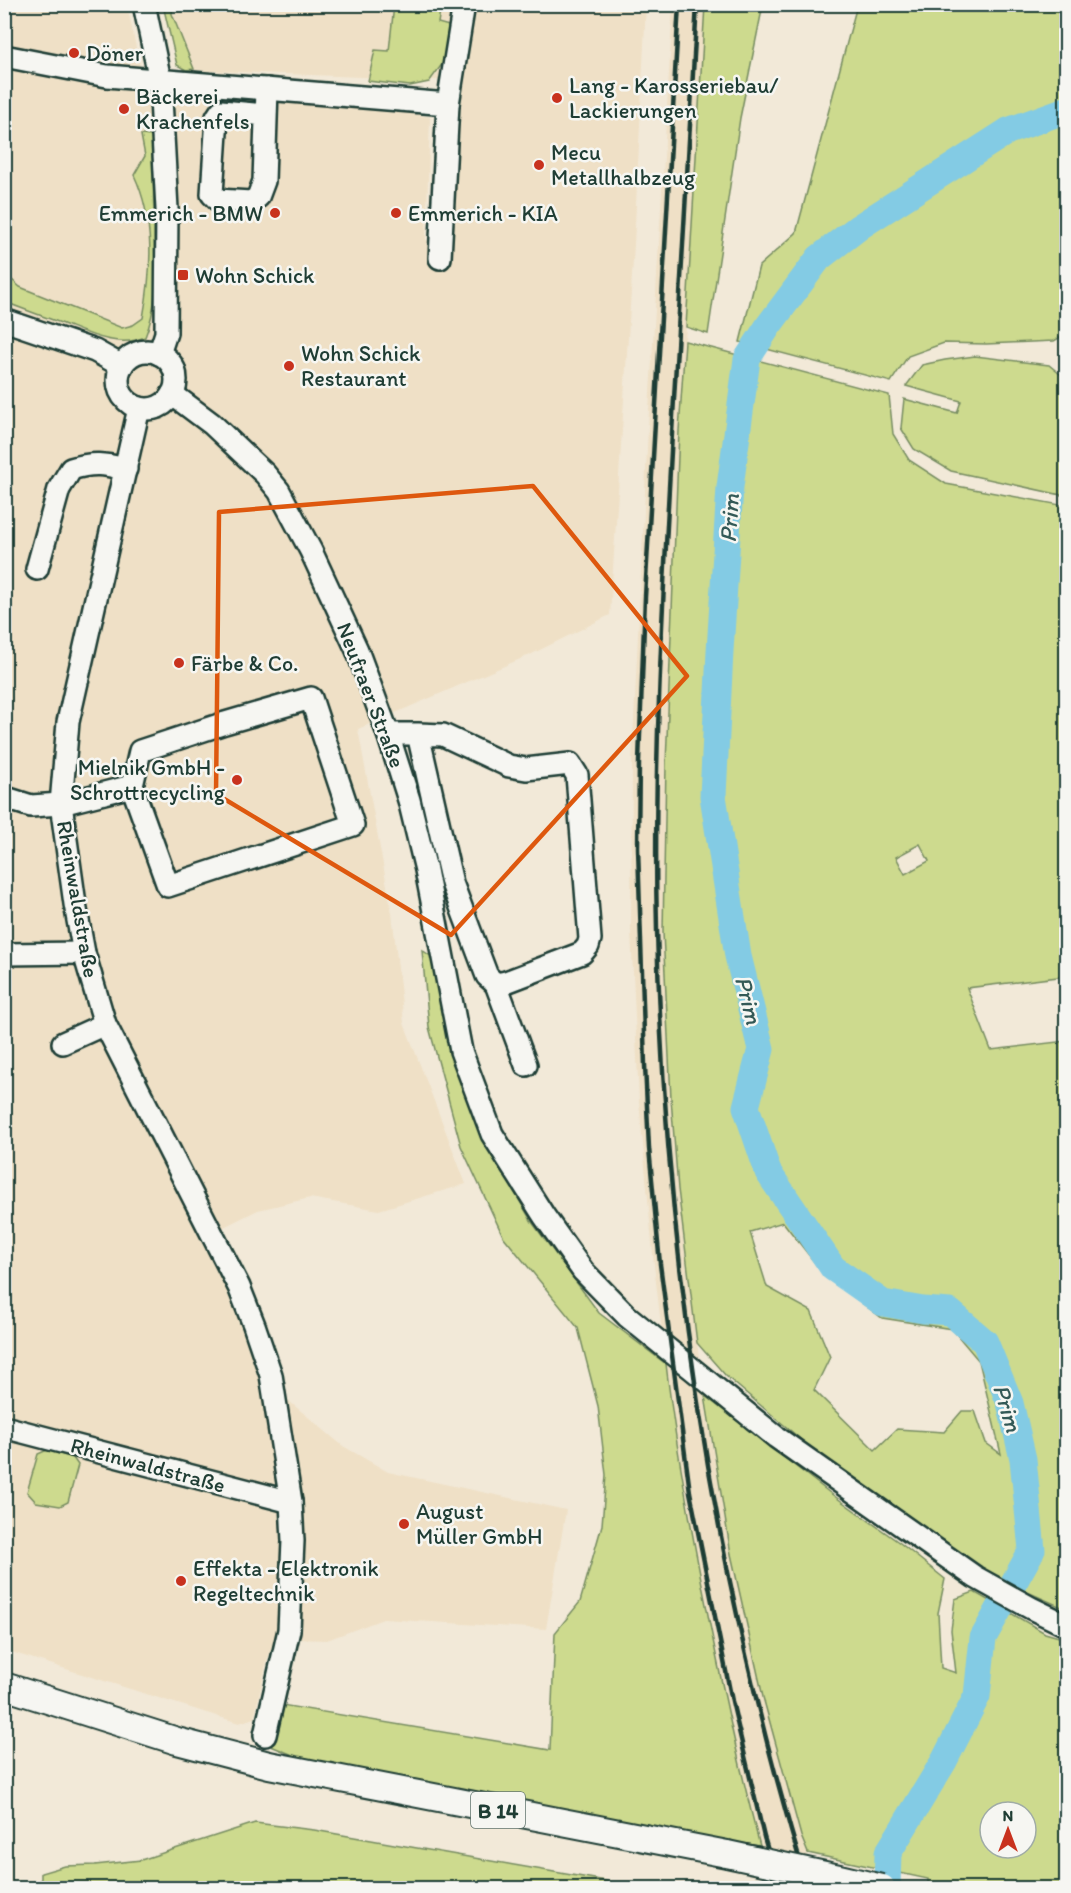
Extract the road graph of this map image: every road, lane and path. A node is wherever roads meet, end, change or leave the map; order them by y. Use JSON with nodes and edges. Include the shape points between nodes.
{"nodes":[{"id":1,"x":144,"y":4,"type":"edge"},
{"id":2,"x":464,"y":4,"type":"edge"},
{"id":3,"x":4,"y":57,"type":"edge"},
{"id":4,"x":160,"y":80,"type":"junction"},
{"id":5,"x":267,"y":89,"type":"junction"},
{"id":6,"x":448,"y":104,"type":"junction"},
{"id":7,"x":266,"y":115,"type":"dead end"},
{"id":8,"x":440,"y":258,"type":"dead end"},
{"id":9,"x":4,"y":320,"type":"edge"},
{"id":10,"x":159,"y":354,"type":"junction"},
{"id":11,"x":122,"y":366,"type":"junction"},
{"id":12,"x":172,"y":394,"type":"junction"},
{"id":13,"x":139,"y":408,"type":"junction"},
{"id":14,"x":126,"y":469,"type":"junction"},
{"id":15,"x":37,"y":569,"type":"dead end"},
{"id":16,"x":388,"y":734,"type":"junction"},
{"id":17,"x":418,"y":734,"type":"junction"},
{"id":18,"x":132,"y":786,"type":"junction"},
{"id":19,"x":9,"y":799,"type":"dead end"},
{"id":20,"x":61,"y":804,"type":"junction"},
{"id":21,"x":84,"y":953,"type":"junction"},
{"id":22,"x":4,"y":954,"type":"edge"},
{"id":23,"x":496,"y":984,"type":"junction"},
{"id":24,"x":105,"y":1024,"type":"junction"},
{"id":25,"x":63,"y":1043,"type":"dead end"},
{"id":26,"x":526,"y":1065,"type":"dead end"},
{"id":27,"x":4,"y":1427,"type":"edge"},
{"id":28,"x":291,"y":1502,"type":"junction"},
{"id":29,"x":1066,"y":1625,"type":"edge"},
{"id":30,"x":4,"y":1686,"type":"edge"},
{"id":31,"x":265,"y":1735,"type":"dead end"},
{"id":32,"x":882,"y":1888,"type":"edge"}],
"edges":[{"from":1,"to":4,"type":"street"},
{"from":2,"to":6,"type":"street"},
{"from":3,"to":4,"type":"street","via":[[107,76]]},
{"from":4,"to":5,"type":"street"},
{"from":4,"to":10,"type":"street","via":[[167,209],[166,333]]},
{"from":5,"to":6,"type":"street"},
{"from":5,"to":7,"type":"street"},
{"from":6,"to":8,"type":"street"},
{"from":9,"to":11,"type":"street","via":[[95,351]]},
{"from":10,"to":11,"type":"street","via":[[136,354]]},
{"from":10,"to":12,"type":"street","via":[[175,372]]},
{"from":11,"to":13,"type":"street","via":[[118,378],[121,393]]},
{"from":12,"to":13,"type":"street","via":[[157,407]]},
{"from":12,"to":16,"type":"street","name":"Neufraer Straße","via":[[212,424],[279,491],[357,650]]},
{"from":13,"to":14,"type":"street","name":"Rheinwaldstraße"},
{"from":14,"to":15,"type":"street","via":[[100,463],[71,469],[59,489]]},
{"from":14,"to":20,"type":"street","name":"Rheinwaldstraße","via":[[68,722]]},
{"from":16,"to":17,"type":"street"},
{"from":16,"to":29,"type":"street","name":"Neufraer Straße","via":[[426,870],[461,1051],[492,1134],[544,1216],[591,1278],[627,1316],[776,1437],[975,1577]]},
{"from":17,"to":23,"type":"street","via":[[452,883],[488,976]]},
{"from":17,"to":23,"type":"street","via":[[442,735],[509,766],[525,769],[570,764],[577,775],[588,946],[582,953]]},
{"from":18,"to":18,"type":"street","via":[[140,751],[311,698],[353,825],[168,886]]},
{"from":18,"to":20,"type":"street"},
{"from":19,"to":20,"type":"street","via":[[31,806]]},
{"from":20,"to":21,"type":"street","name":"Rheinwaldstraße"},
{"from":21,"to":22,"type":"street"},
{"from":21,"to":24,"type":"street","name":"Rheinwaldstraße"},
{"from":23,"to":26,"type":"street"},
{"from":24,"to":25,"type":"street"},
{"from":24,"to":28,"type":"street","name":"Rheinwaldstraße","via":[[255,1325],[271,1375]]},
{"from":27,"to":28,"type":"street","name":"Rheinwaldstraße"},
{"from":28,"to":31,"type":"street","name":"Rheinwaldstraße","via":[[289,1630],[264,1705]]},
{"from":30,"to":32,"type":"main road","number":"B 14","bridge":true,"via":[[177,1741],[257,1761]]}]}
